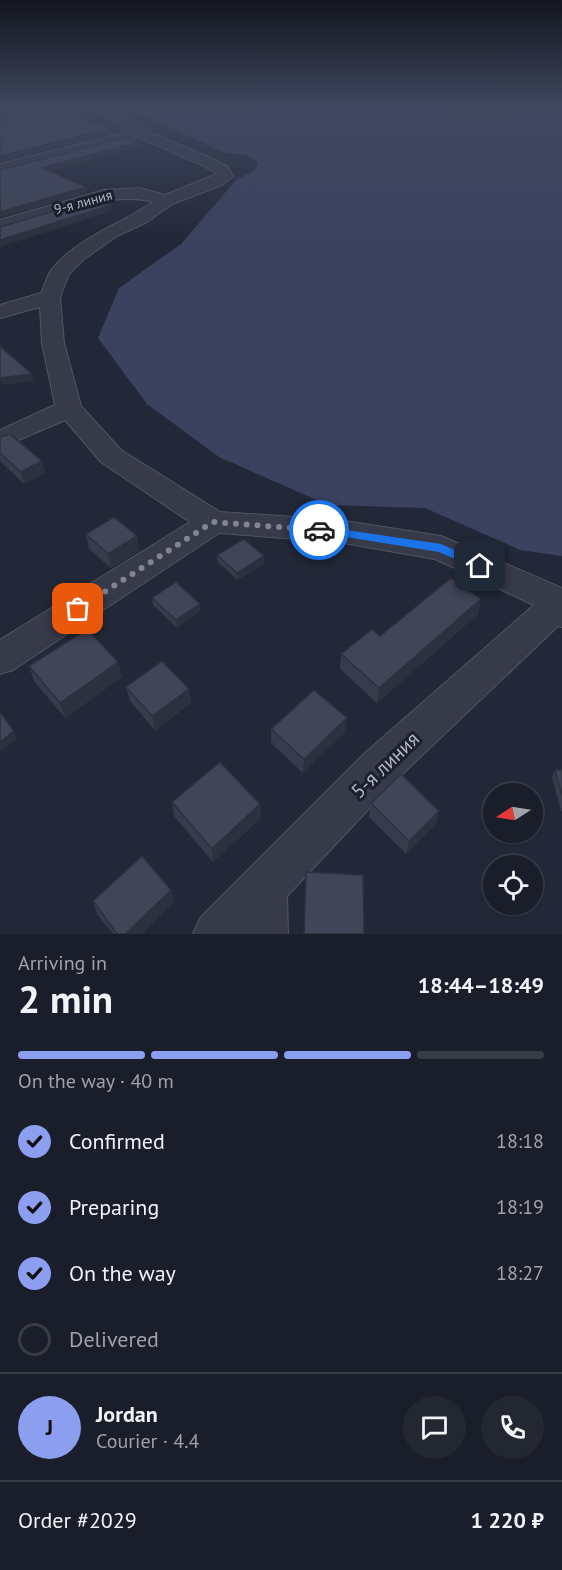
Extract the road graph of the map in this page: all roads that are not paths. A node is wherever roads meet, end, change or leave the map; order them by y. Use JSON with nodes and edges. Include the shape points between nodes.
{"nodes":[{"id":1,"x":69,"y":152,"type":"edge"},
{"id":2,"x":180,"y":152,"type":"edge"},
{"id":3,"x":0,"y":169,"type":"edge"},
{"id":4,"x":166,"y":200,"type":"junction"},
{"id":5,"x":0,"y":226,"type":"edge"},
{"id":6,"x":50,"y":297,"type":"junction"},
{"id":7,"x":0,"y":312,"type":"edge"},
{"id":8,"x":69,"y":408,"type":"junction"},
{"id":9,"x":0,"y":440,"type":"edge"},
{"id":10,"x":213,"y":522,"type":"junction"},
{"id":11,"x":561,"y":606,"type":"edge"},
{"id":12,"x":0,"y":659,"type":"edge"},
{"id":13,"x":263,"y":912,"type":"edge"},
{"id":14,"x":218,"y":934,"type":"edge"}],
"edges":[{"from":1,"to":3,"type":"street"},
{"from":2,"to":4,"type":"street","via":[[223,170],[225,176]]},
{"from":4,"to":5,"type":"street","name":"9-я линия","via":[[141,193],[113,194]]},
{"from":4,"to":6,"type":"street","via":[[77,255],[60,272]]},
{"from":6,"to":7,"type":"street"},
{"from":6,"to":8,"type":"street","via":[[53,343]]},
{"from":8,"to":9,"type":"street"},
{"from":8,"to":10,"type":"street","via":[[111,456]]},
{"from":10,"to":11,"type":"street","via":[[338,531],[441,548]]},
{"from":10,"to":12,"type":"street"},
{"from":11,"to":13,"type":"street","name":"5-я линия","via":[[380,767]]},
{"from":13,"to":14,"type":"street","name":"5-я линия"}]}
